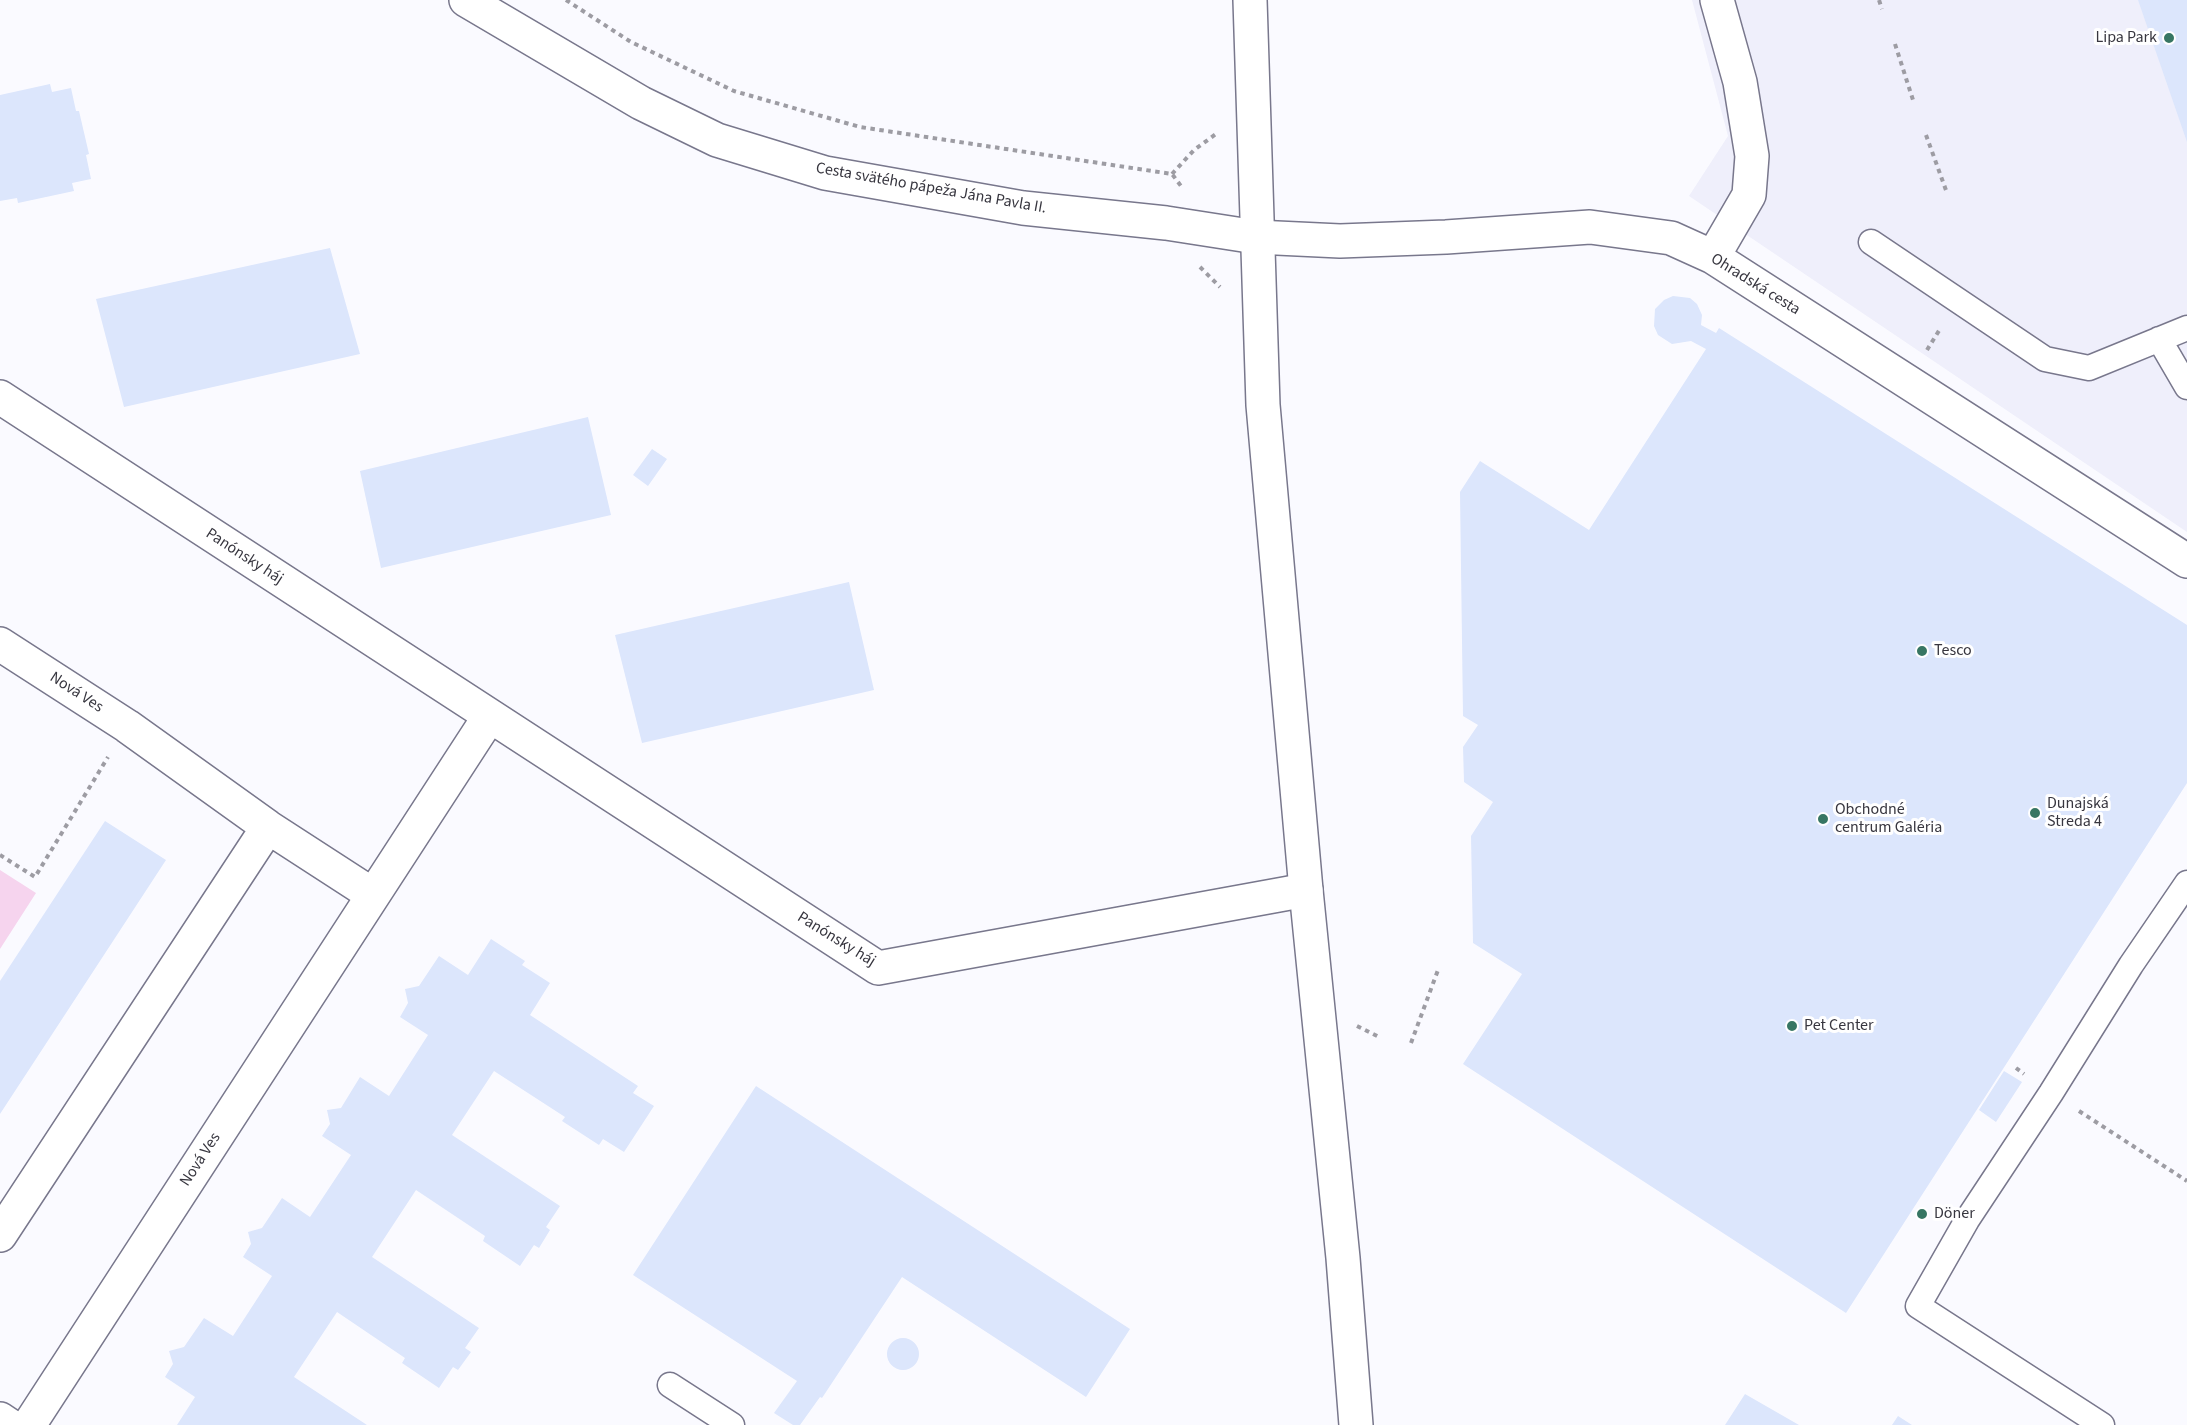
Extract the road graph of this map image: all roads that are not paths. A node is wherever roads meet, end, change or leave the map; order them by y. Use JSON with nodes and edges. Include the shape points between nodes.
{"nodes":[{"id":1,"x":466,"y":0,"type":"edge"},
{"id":2,"x":1250,"y":0,"type":"edge"},
{"id":3,"x":1717,"y":0,"type":"edge"},
{"id":4,"x":1256,"y":237,"type":"junction"},
{"id":5,"x":1871,"y":242,"type":"dead end"},
{"id":6,"x":1713,"y":257,"type":"junction"},
{"id":7,"x":2187,"y":328,"type":"edge"},
{"id":8,"x":2159,"y":339,"type":"junction"},
{"id":9,"x":2187,"y":387,"type":"edge"},
{"id":10,"x":0,"y":397,"type":"edge"},
{"id":11,"x":2182,"y":557,"type":"edge"},
{"id":12,"x":0,"y":644,"type":"edge"},
{"id":13,"x":489,"y":717,"type":"junction"},
{"id":14,"x":268,"y":827,"type":"junction"},
{"id":15,"x":2187,"y":883,"type":"edge"},
{"id":16,"x":1306,"y":890,"type":"junction"},
{"id":17,"x":373,"y":895,"type":"junction"},
{"id":18,"x":0,"y":1235,"type":"edge"},
{"id":19,"x":670,"y":1385,"type":"dead end"},
{"id":20,"x":0,"y":1419,"type":"edge"},
{"id":21,"x":9,"y":1425,"type":"edge"},
{"id":22,"x":29,"y":1425,"type":"edge"},
{"id":23,"x":732,"y":1425,"type":"edge"},
{"id":24,"x":1356,"y":1425,"type":"edge"},
{"id":25,"x":2102,"y":1425,"type":"edge"}],
"edges":[{"from":1,"to":4,"type":"street","name":"Cesta svätého pápeža Jána Pavla II.","via":[[641,103],[717,140],[825,173],[1023,208]]},
{"from":2,"to":4,"type":"street"},
{"from":3,"to":6,"type":"street","via":[[1740,82],[1752,156],[1749,195]]},
{"from":4,"to":6,"type":"street","name":"Ohradská cesta","via":[[1352,241],[1590,227],[1671,238]]},
{"from":4,"to":16,"type":"street","via":[[1263,405]]},
{"from":5,"to":8,"type":"lane","via":[[2045,359],[2089,368]]},
{"from":6,"to":11,"type":"street","name":"Ohradská cesta"},
{"from":7,"to":8,"type":"lane"},
{"from":8,"to":9,"type":"lane"},
{"from":10,"to":13,"type":"street","name":"Panónsky háj"},
{"from":12,"to":14,"type":"street","name":"Nová Ves","via":[[127,726]]},
{"from":13,"to":16,"type":"street","name":"Panónsky háj","via":[[878,968]]},
{"from":13,"to":17,"type":"street","name":"Nová Ves"},
{"from":14,"to":17,"type":"street","name":"Nová Ves"},
{"from":14,"to":18,"type":"street"},
{"from":15,"to":25,"type":"lane","via":[[1967,1220],[1918,1306]]},
{"from":16,"to":24,"type":"street"},
{"from":17,"to":22,"type":"street","name":"Nová Ves"},
{"from":19,"to":23,"type":"lane"},
{"from":20,"to":21,"type":"street"}]}
